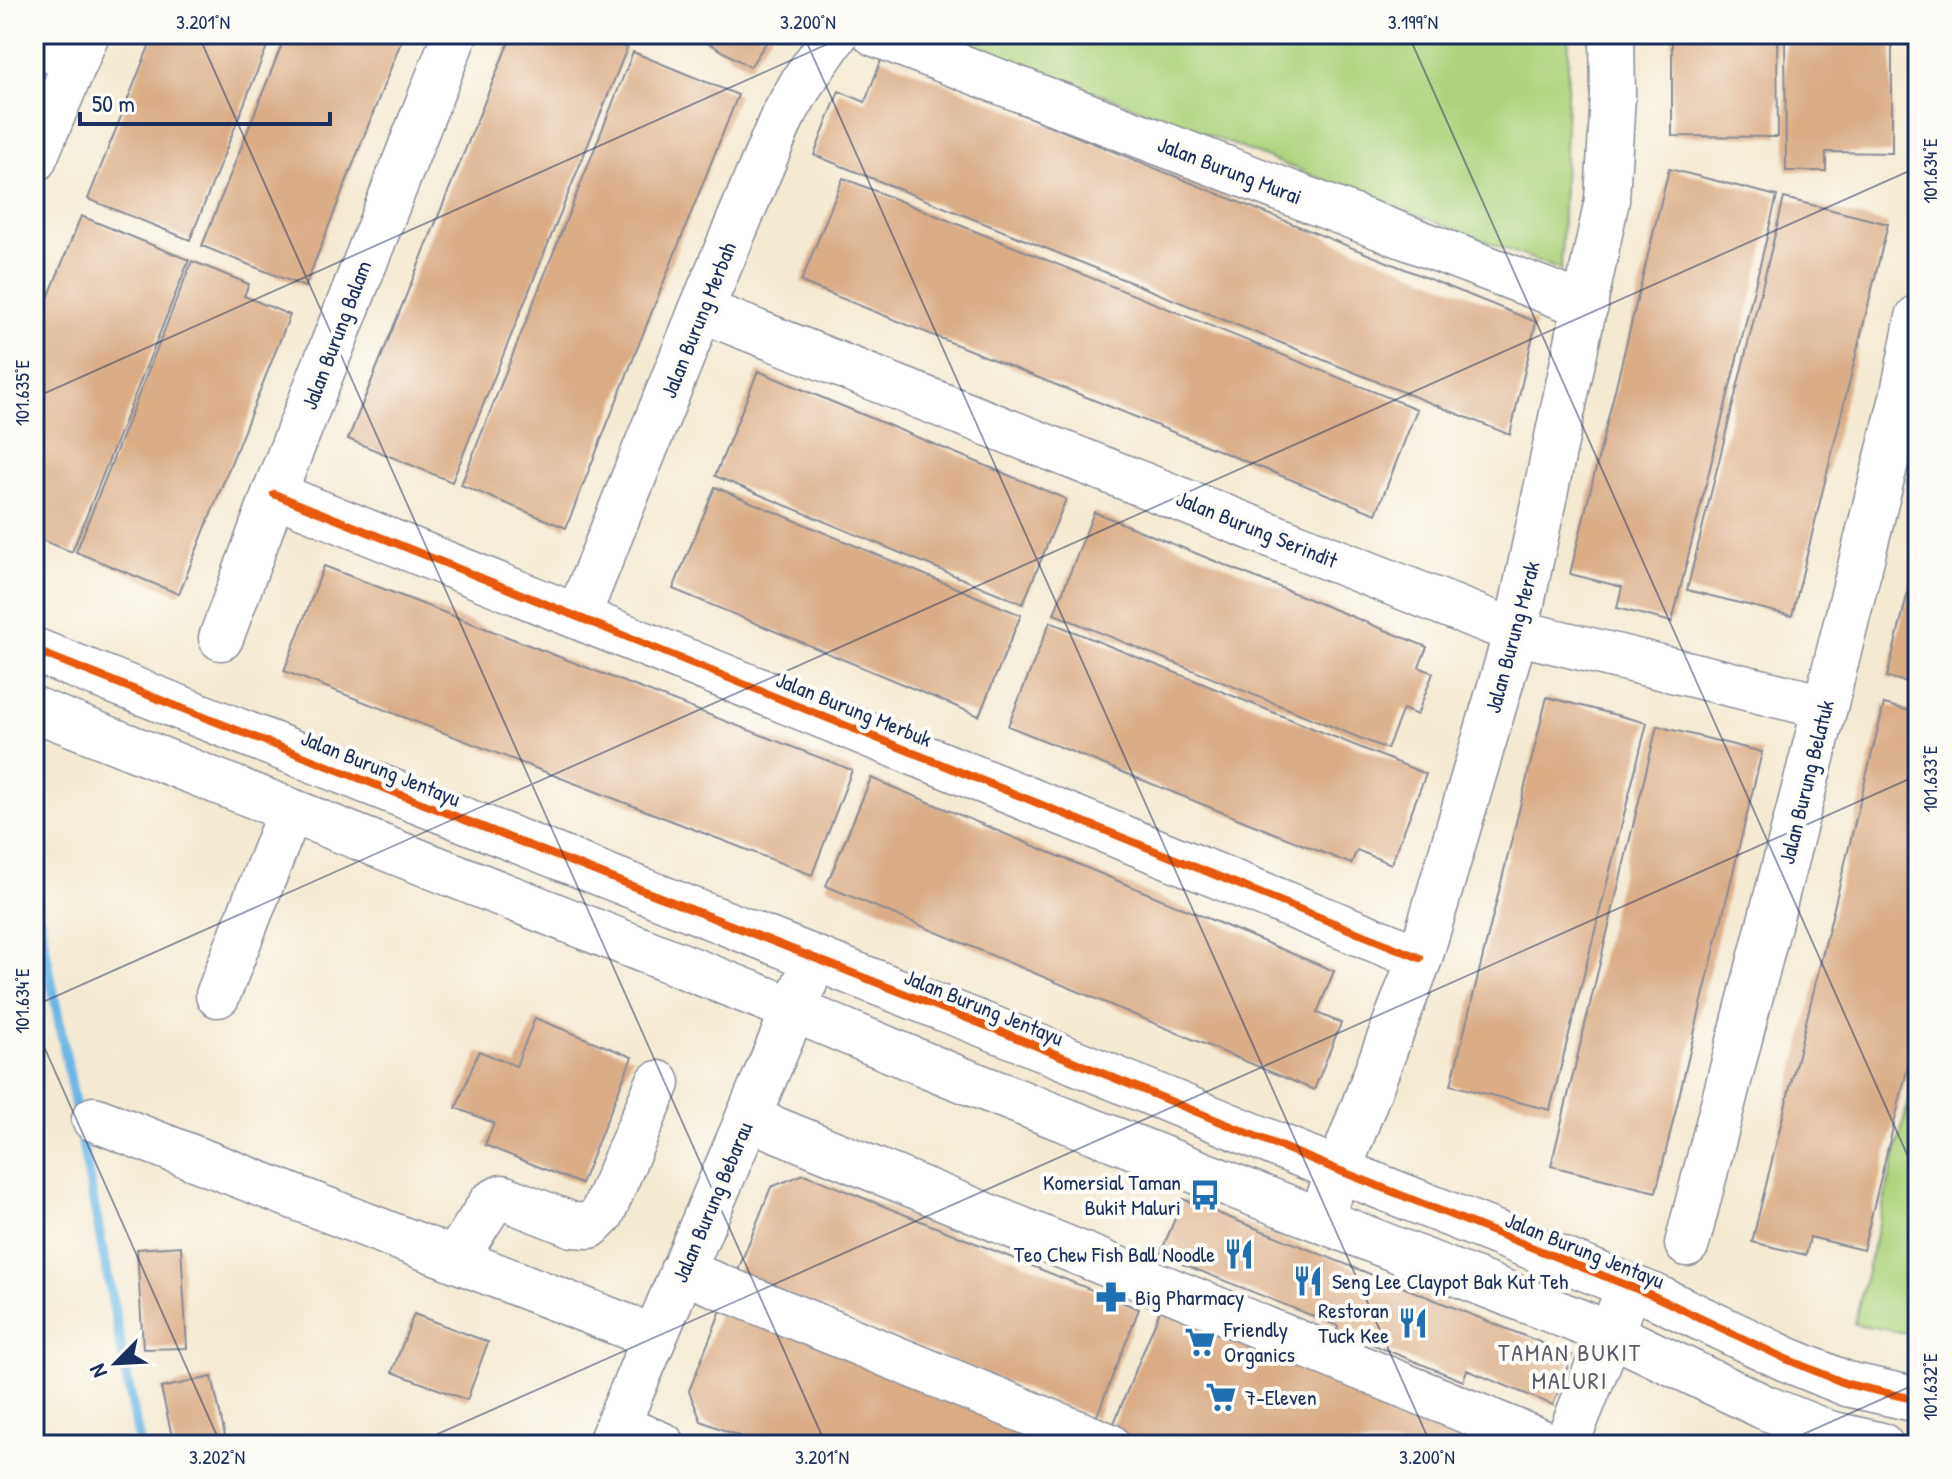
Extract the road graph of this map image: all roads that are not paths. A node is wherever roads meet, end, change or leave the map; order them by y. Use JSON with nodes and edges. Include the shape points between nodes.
{"nodes":[{"id":1,"x":455,"y":34,"type":"edge"},
{"id":2,"x":836,"y":34,"type":"edge"},
{"id":3,"x":875,"y":34,"type":"edge"},
{"id":4,"x":1612,"y":34,"type":"edge"},
{"id":5,"x":34,"y":43,"type":"edge"},
{"id":6,"x":82,"y":47,"type":"edge"},
{"id":7,"x":34,"y":160,"type":"edge"},
{"id":8,"x":1586,"y":306,"type":"junction"},
{"id":9,"x":701,"y":310,"type":"junction"},
{"id":10,"x":1918,"y":317,"type":"edge"},
{"id":11,"x":274,"y":494,"type":"junction"},
{"id":12,"x":578,"y":616,"type":"junction"},
{"id":13,"x":1516,"y":632,"type":"junction"},
{"id":14,"x":221,"y":638,"type":"dead end"},
{"id":15,"x":34,"y":650,"type":"edge"},
{"id":16,"x":1825,"y":707,"type":"junction"},
{"id":17,"x":34,"y":709,"type":"edge"},
{"id":18,"x":290,"y":811,"type":"junction"},
{"id":19,"x":1420,"y":958,"type":"junction"},
{"id":20,"x":815,"y":960,"type":"junction"},
{"id":21,"x":218,"y":995,"type":"dead end"},
{"id":22,"x":794,"y":1010,"type":"junction"},
{"id":23,"x":658,"y":1083,"type":"dead end"},
{"id":24,"x":748,"y":1118,"type":"junction"},
{"id":25,"x":94,"y":1119,"type":"dead end"},
{"id":26,"x":1338,"y":1170,"type":"junction"},
{"id":27,"x":1321,"y":1219,"type":"junction"},
{"id":28,"x":1687,"y":1244,"type":"dead end"},
{"id":29,"x":455,"y":1259,"type":"junction"},
{"id":30,"x":682,"y":1271,"type":"junction"},
{"id":31,"x":1630,"y":1286,"type":"junction"},
{"id":32,"x":1611,"y":1334,"type":"junction"},
{"id":33,"x":654,"y":1337,"type":"junction"},
{"id":34,"x":1918,"y":1400,"type":"edge"},
{"id":35,"x":613,"y":1436,"type":"edge"},
{"id":36,"x":663,"y":1445,"type":"edge"},
{"id":37,"x":1108,"y":1445,"type":"edge"},
{"id":38,"x":1550,"y":1445,"type":"edge"},
{"id":39,"x":1566,"y":1445,"type":"edge"},
{"id":40,"x":1881,"y":1445,"type":"edge"}],
"edges":[{"from":1,"to":11,"type":"street","name":"Jalan Burung Balam"},
{"from":2,"to":9,"type":"street","name":"Jalan Burung Merbah","via":[[782,118]]},
{"from":3,"to":8,"type":"street","name":"Jalan Burung Murai"},
{"from":4,"to":8,"type":"street","name":"Jalan Burung Merak","via":[[1607,200]]},
{"from":5,"to":6,"type":"street"},
{"from":6,"to":7,"type":"street"},
{"from":8,"to":13,"type":"street","name":"Jalan Burung Merak"},
{"from":9,"to":12,"type":"street","name":"Jalan Burung Merbah"},
{"from":9,"to":13,"type":"street","name":"Jalan Burung Serindit"},
{"from":10,"to":16,"type":"street","name":"Jalan Burung Belatuk"},
{"from":11,"to":12,"type":"street","name":"Jalan Burung Merbuk"},
{"from":11,"to":14,"type":"street","name":"Jalan Burung Balam"},
{"from":12,"to":19,"type":"street","name":"Jalan Burung Merbuk"},
{"from":13,"to":16,"type":"street","name":"Jalan Burung Serindit"},
{"from":13,"to":19,"type":"street","name":"Jalan Burung Merak"},
{"from":15,"to":20,"type":"street","name":"Jalan Burung Jentayu"},
{"from":16,"to":28,"type":"street","name":"Jalan Burung Belatuk"},
{"from":17,"to":18,"type":"street"},
{"from":18,"to":21,"type":"street"},
{"from":18,"to":22,"type":"street"},
{"from":19,"to":26,"type":"street","name":"Jalan Burung Merak"},
{"from":20,"to":22,"type":"street","name":"Jalan Burung Bebarau"},
{"from":20,"to":26,"type":"street","name":"Jalan Burung Jentayu"},
{"from":22,"to":24,"type":"street","name":"Jalan Burung Bebarau"},
{"from":22,"to":27,"type":"street"},
{"from":23,"to":29,"type":"street","via":[[602,1214],[590,1226],[573,1225],[502,1197],[491,1203]]},
{"from":24,"to":30,"type":"street","name":"Jalan Burung Bebarau"},
{"from":24,"to":38,"type":"street"},
{"from":25,"to":29,"type":"street"},
{"from":26,"to":27,"type":"street","name":"Jalan Burung Merak"},
{"from":26,"to":31,"type":"street","name":"Jalan Burung Jentayu"},
{"from":27,"to":32,"type":"street"},
{"from":29,"to":33,"type":"street"},
{"from":30,"to":33,"type":"street","name":"Jalan Burung Bebarau"},
{"from":30,"to":37,"type":"street"},
{"from":31,"to":32,"type":"street"},
{"from":31,"to":34,"type":"street","name":"Jalan Burung Jentayu","via":[[1847,1384]]},
{"from":32,"to":39,"type":"street"},
{"from":32,"to":40,"type":"street","via":[[1764,1407],[1829,1433]]},
{"from":33,"to":35,"type":"street","name":"Jalan Burung Bebarau"},
{"from":35,"to":36,"type":"street"}]}
